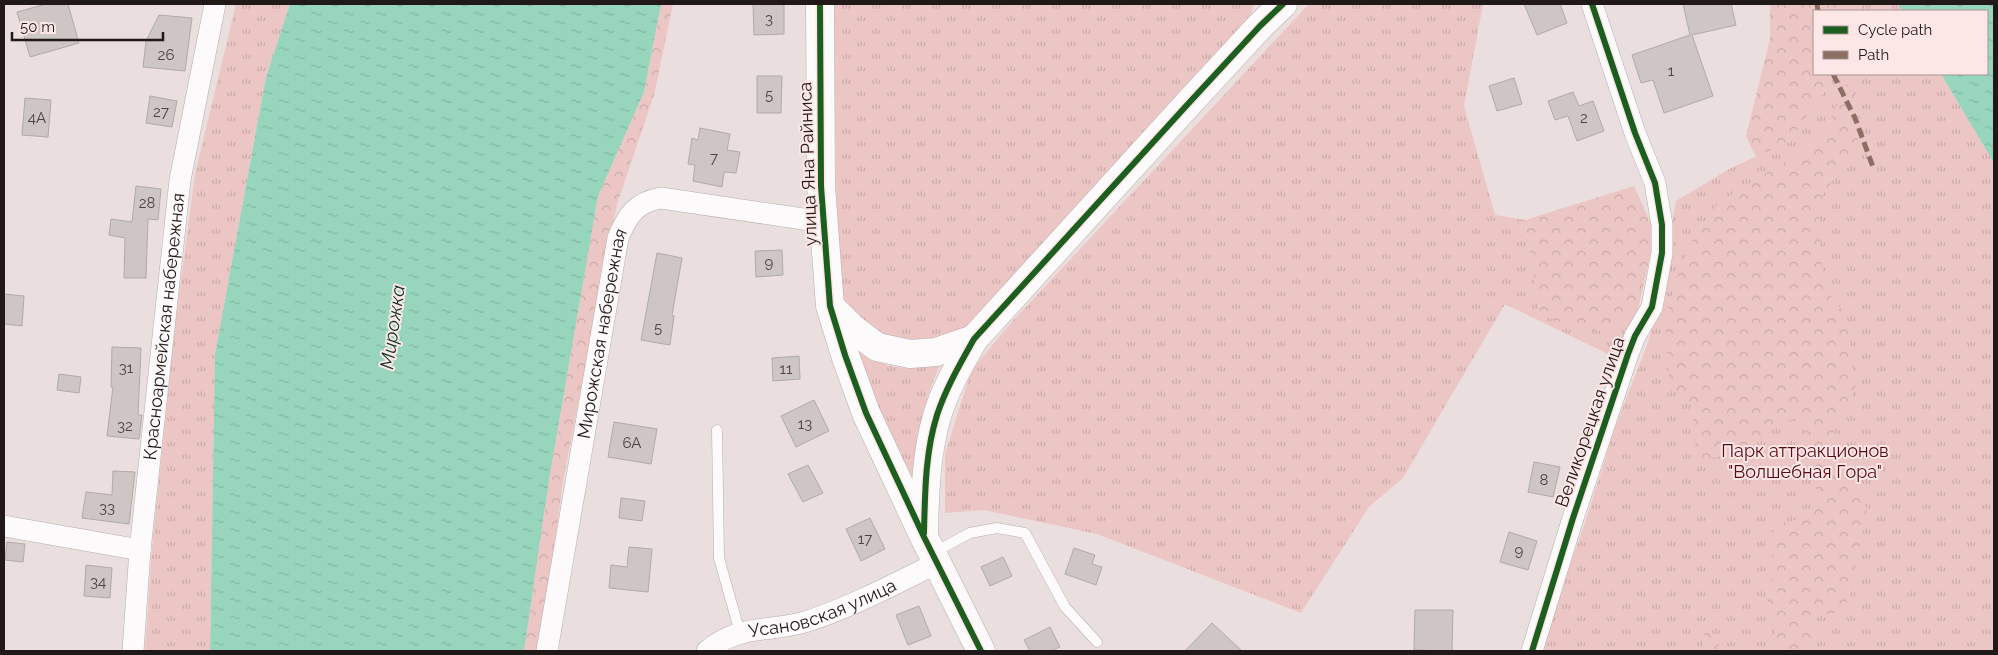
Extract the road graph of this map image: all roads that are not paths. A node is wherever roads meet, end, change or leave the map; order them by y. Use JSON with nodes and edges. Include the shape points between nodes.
{"nodes":[{"id":1,"x":216,"y":4,"type":"edge"},
{"id":2,"x":820,"y":4,"type":"edge"},
{"id":3,"x":1283,"y":4,"type":"edge"},
{"id":4,"x":1592,"y":4,"type":"edge"},
{"id":5,"x":1260,"y":15,"type":"edge"},
{"id":6,"x":823,"y":222,"type":"junction"},
{"id":7,"x":830,"y":306,"type":"junction"},
{"id":8,"x":974,"y":339,"type":"junction"},
{"id":9,"x":717,"y":430,"type":"dead end"},
{"id":10,"x":4,"y":526,"type":"edge"},
{"id":11,"x":140,"y":550,"type":"junction"},
{"id":12,"x":931,"y":551,"type":"junction"},
{"id":13,"x":740,"y":632,"type":"junction"},
{"id":14,"x":1097,"y":642,"type":"dead end"},
{"id":15,"x":133,"y":651,"type":"edge"},
{"id":16,"x":547,"y":651,"type":"edge"},
{"id":17,"x":707,"y":651,"type":"edge"},
{"id":18,"x":981,"y":651,"type":"edge"},
{"id":19,"x":1532,"y":651,"type":"edge"}],
"edges":[{"from":1,"to":11,"type":"street","name":"Красноармейская набережная","via":[[180,180]]},
{"from":2,"to":6,"type":"street","name":"улица Яна Райниса"},
{"from":3,"to":5,"type":"street"},
{"from":4,"to":19,"type":"street","name":"Великорецкая улица","via":[[1655,183],[1662,225],[1662,253],[1652,307],[1628,354]]},
{"from":5,"to":8,"type":"street"},
{"from":6,"to":7,"type":"street","name":"улица Яна Райниса"},
{"from":6,"to":16,"type":"street","name":"Мирожская набережная","via":[[661,198],[647,200],[625,222],[618,238]]},
{"from":7,"to":8,"type":"street","via":[[853,329],[878,347],[910,354],[936,352]]},
{"from":7,"to":12,"type":"street","name":"улица Яна Райниса","via":[[866,413]]},
{"from":8,"to":12,"type":"street","via":[[955,374],[931,440],[926,480]]},
{"from":9,"to":13,"type":"lane","via":[[719,558]]},
{"from":10,"to":11,"type":"street"},
{"from":11,"to":15,"type":"street","name":"Красноармейская набережная"},
{"from":12,"to":13,"type":"street","name":"Усановская улица","via":[[877,592],[806,622]]},
{"from":12,"to":14,"type":"lane","via":[[970,533],[996,528],[1025,533],[1065,607]]},
{"from":12,"to":18,"type":"street","name":"улица Яна Райниса"},
{"from":13,"to":17,"type":"street","name":"Усановская улица"}]}
